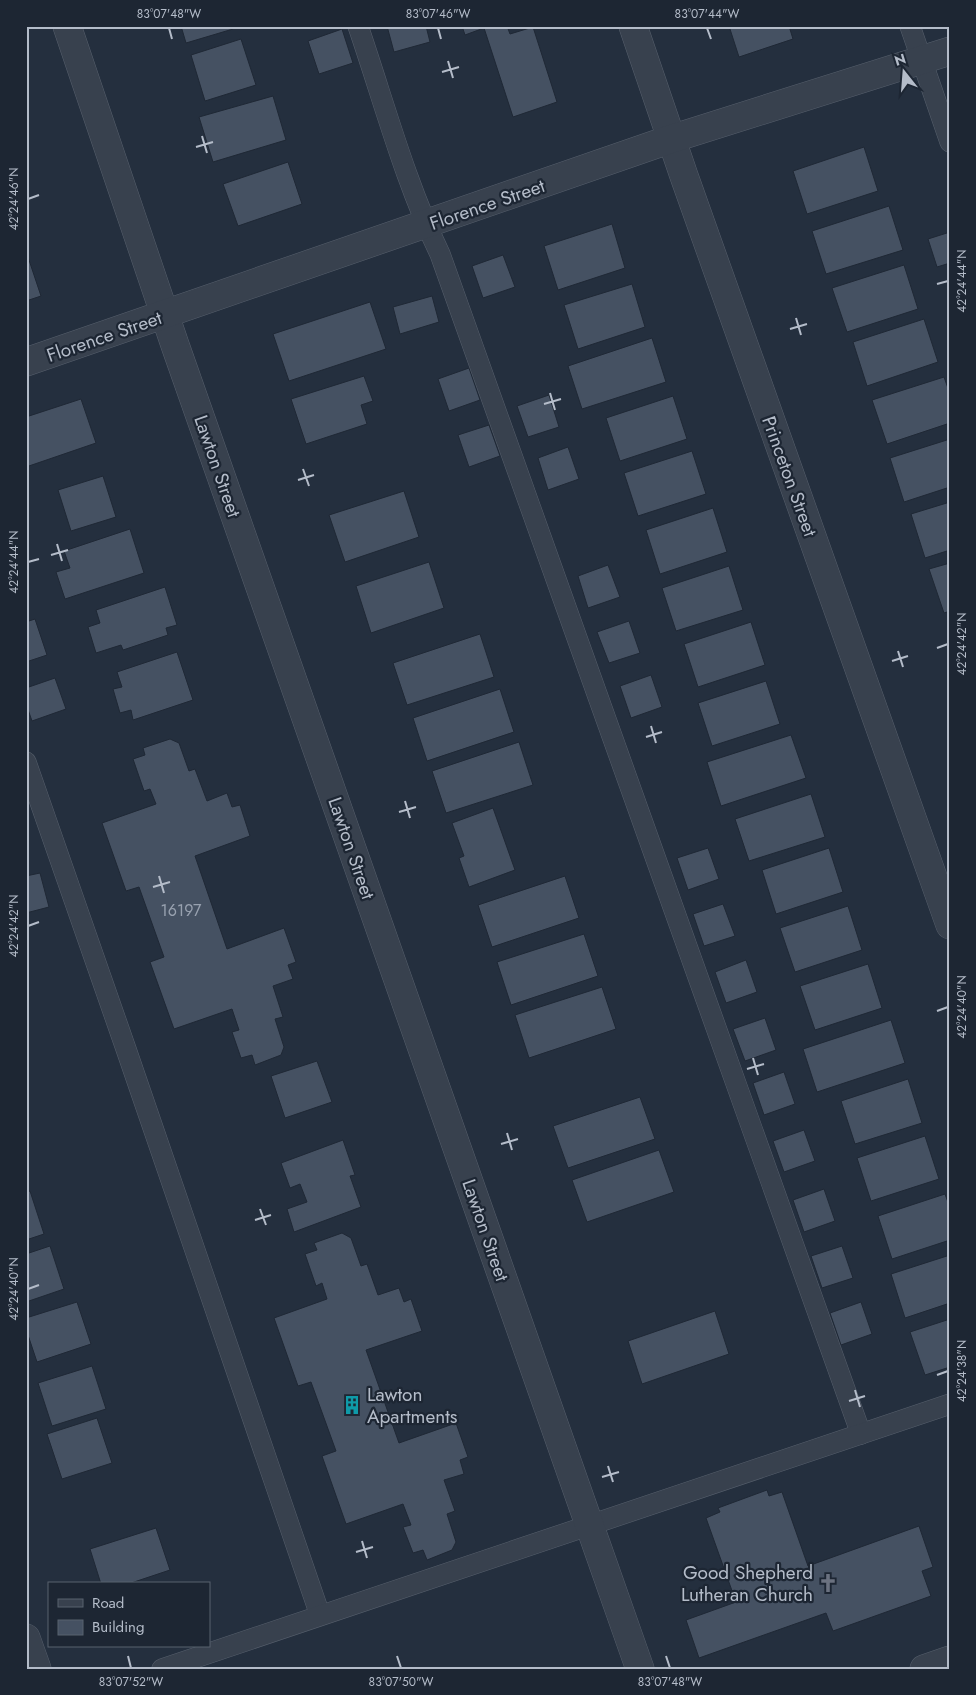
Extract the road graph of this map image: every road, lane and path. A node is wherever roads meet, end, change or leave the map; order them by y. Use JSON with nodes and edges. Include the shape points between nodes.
{"nodes":[{"id":1,"x":68,"y":26,"type":"edge"},
{"id":2,"x":358,"y":26,"type":"edge"},
{"id":3,"x":633,"y":26,"type":"edge"},
{"id":4,"x":910,"y":26,"type":"edge"},
{"id":5,"x":950,"y":51,"type":"edge"},
{"id":6,"x":922,"y":61,"type":"junction"},
{"id":7,"x":671,"y":139,"type":"junction"},
{"id":8,"x":950,"y":142,"type":"edge"},
{"id":9,"x":426,"y":225,"type":"junction"},
{"id":10,"x":166,"y":316,"type":"junction"},
{"id":11,"x":26,"y":362,"type":"edge"},
{"id":12,"x":26,"y":762,"type":"edge"},
{"id":13,"x":950,"y":925,"type":"edge"},
{"id":14,"x":950,"y":1404,"type":"edge"},
{"id":15,"x":861,"y":1434,"type":"junction"},
{"id":16,"x":590,"y":1525,"type":"junction"},
{"id":17,"x":320,"y":1615,"type":"junction"},
{"id":18,"x":26,"y":1638,"type":"edge"},
{"id":19,"x":950,"y":1660,"type":"edge"},
{"id":20,"x":37,"y":1669,"type":"edge"},
{"id":21,"x":162,"y":1669,"type":"edge"},
{"id":22,"x":640,"y":1669,"type":"edge"},
{"id":23,"x":924,"y":1669,"type":"edge"}],
"edges":[{"from":1,"to":10,"type":"street","name":"Lawton Street"},
{"from":2,"to":9,"type":"lane"},
{"from":3,"to":7,"type":"street","name":"Princeton Street"},
{"from":4,"to":6,"type":"lane"},
{"from":5,"to":6,"type":"street","name":"Florence Street"},
{"from":6,"to":7,"type":"street","name":"Florence Street"},
{"from":6,"to":8,"type":"lane"},
{"from":7,"to":9,"type":"street","name":"Florence Street"},
{"from":7,"to":13,"type":"street","name":"Princeton Street"},
{"from":9,"to":10,"type":"street","name":"Florence Street"},
{"from":9,"to":15,"type":"lane","via":[[440,254]]},
{"from":10,"to":11,"type":"street","name":"Florence Street"},
{"from":10,"to":16,"type":"street","name":"Lawton Street"},
{"from":12,"to":17,"type":"lane"},
{"from":14,"to":15,"type":"lane"},
{"from":15,"to":16,"type":"lane"},
{"from":16,"to":17,"type":"lane"},
{"from":16,"to":22,"type":"street","name":"Lawton Street"},
{"from":17,"to":21,"type":"lane"},
{"from":18,"to":20,"type":"street"},
{"from":19,"to":23,"type":"street"}]}
